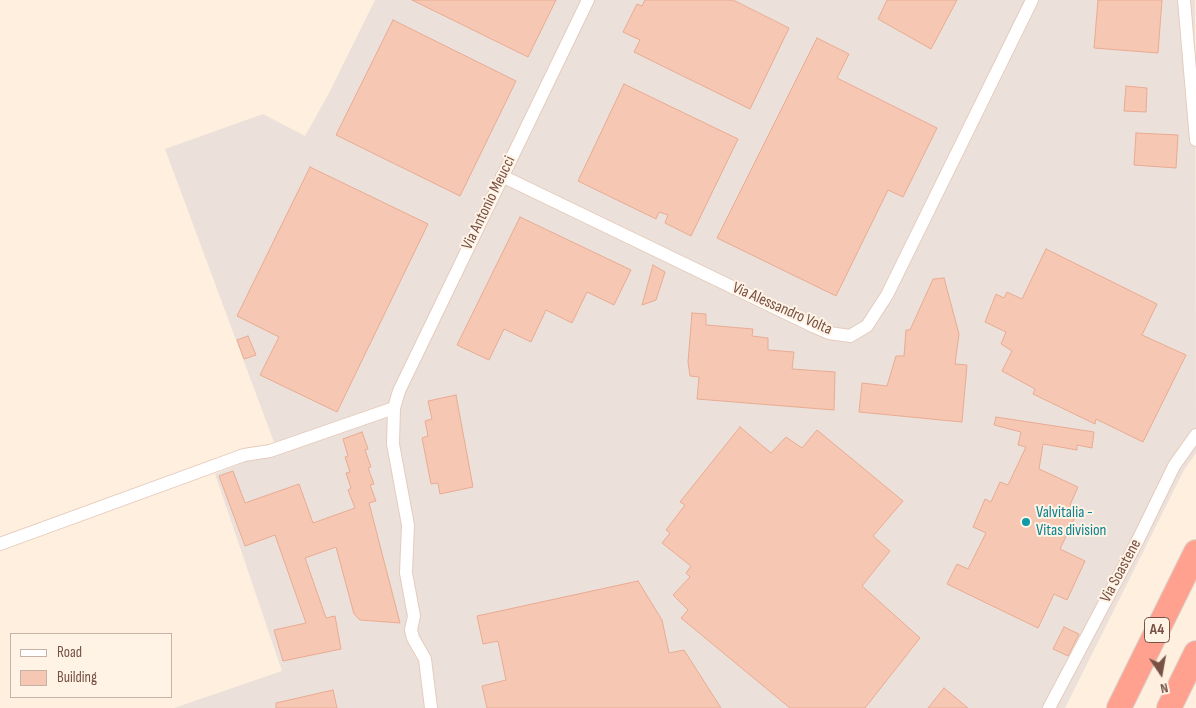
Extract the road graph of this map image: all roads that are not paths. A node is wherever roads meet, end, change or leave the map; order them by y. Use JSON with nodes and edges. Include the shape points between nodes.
{"nodes":[{"id":1,"x":588,"y":0,"type":"edge"},
{"id":2,"x":1032,"y":0,"type":"edge"},
{"id":3,"x":1184,"y":0,"type":"edge"},
{"id":4,"x":1196,"y":140,"type":"edge"},
{"id":5,"x":502,"y":176,"type":"junction"},
{"id":6,"x":394,"y":408,"type":"junction"},
{"id":7,"x":1196,"y":435,"type":"edge"},
{"id":8,"x":0,"y":544,"type":"edge"},
{"id":9,"x":1196,"y":552,"type":"edge"},
{"id":10,"x":1196,"y":653,"type":"edge"},
{"id":11,"x":431,"y":708,"type":"edge"},
{"id":12,"x":1049,"y":708,"type":"edge"},
{"id":13,"x":1119,"y":708,"type":"edge"},
{"id":14,"x":1169,"y":708,"type":"edge"}],
"edges":[{"from":1,"to":5,"type":"street","name":"Via Antonio Meucci"},
{"from":2,"to":5,"type":"street","name":"Via Alessandro Volta","via":[[887,295],[867,326],[850,336],[814,327]]},
{"from":3,"to":4,"type":"street"},
{"from":5,"to":6,"type":"street","name":"Via Antonio Meucci","via":[[399,391]]},
{"from":6,"to":8,"type":"street","via":[[270,451],[244,455]]},
{"from":6,"to":11,"type":"street","name":"Via Antonio Meucci","via":[[393,444],[408,524],[406,573],[414,616],[411,630],[425,659]]},
{"from":7,"to":12,"type":"street","name":"Via Soastene","via":[[1174,466]]},
{"from":9,"to":13,"type":"highway","number":"A4"},
{"from":10,"to":14,"type":"highway"}]}
